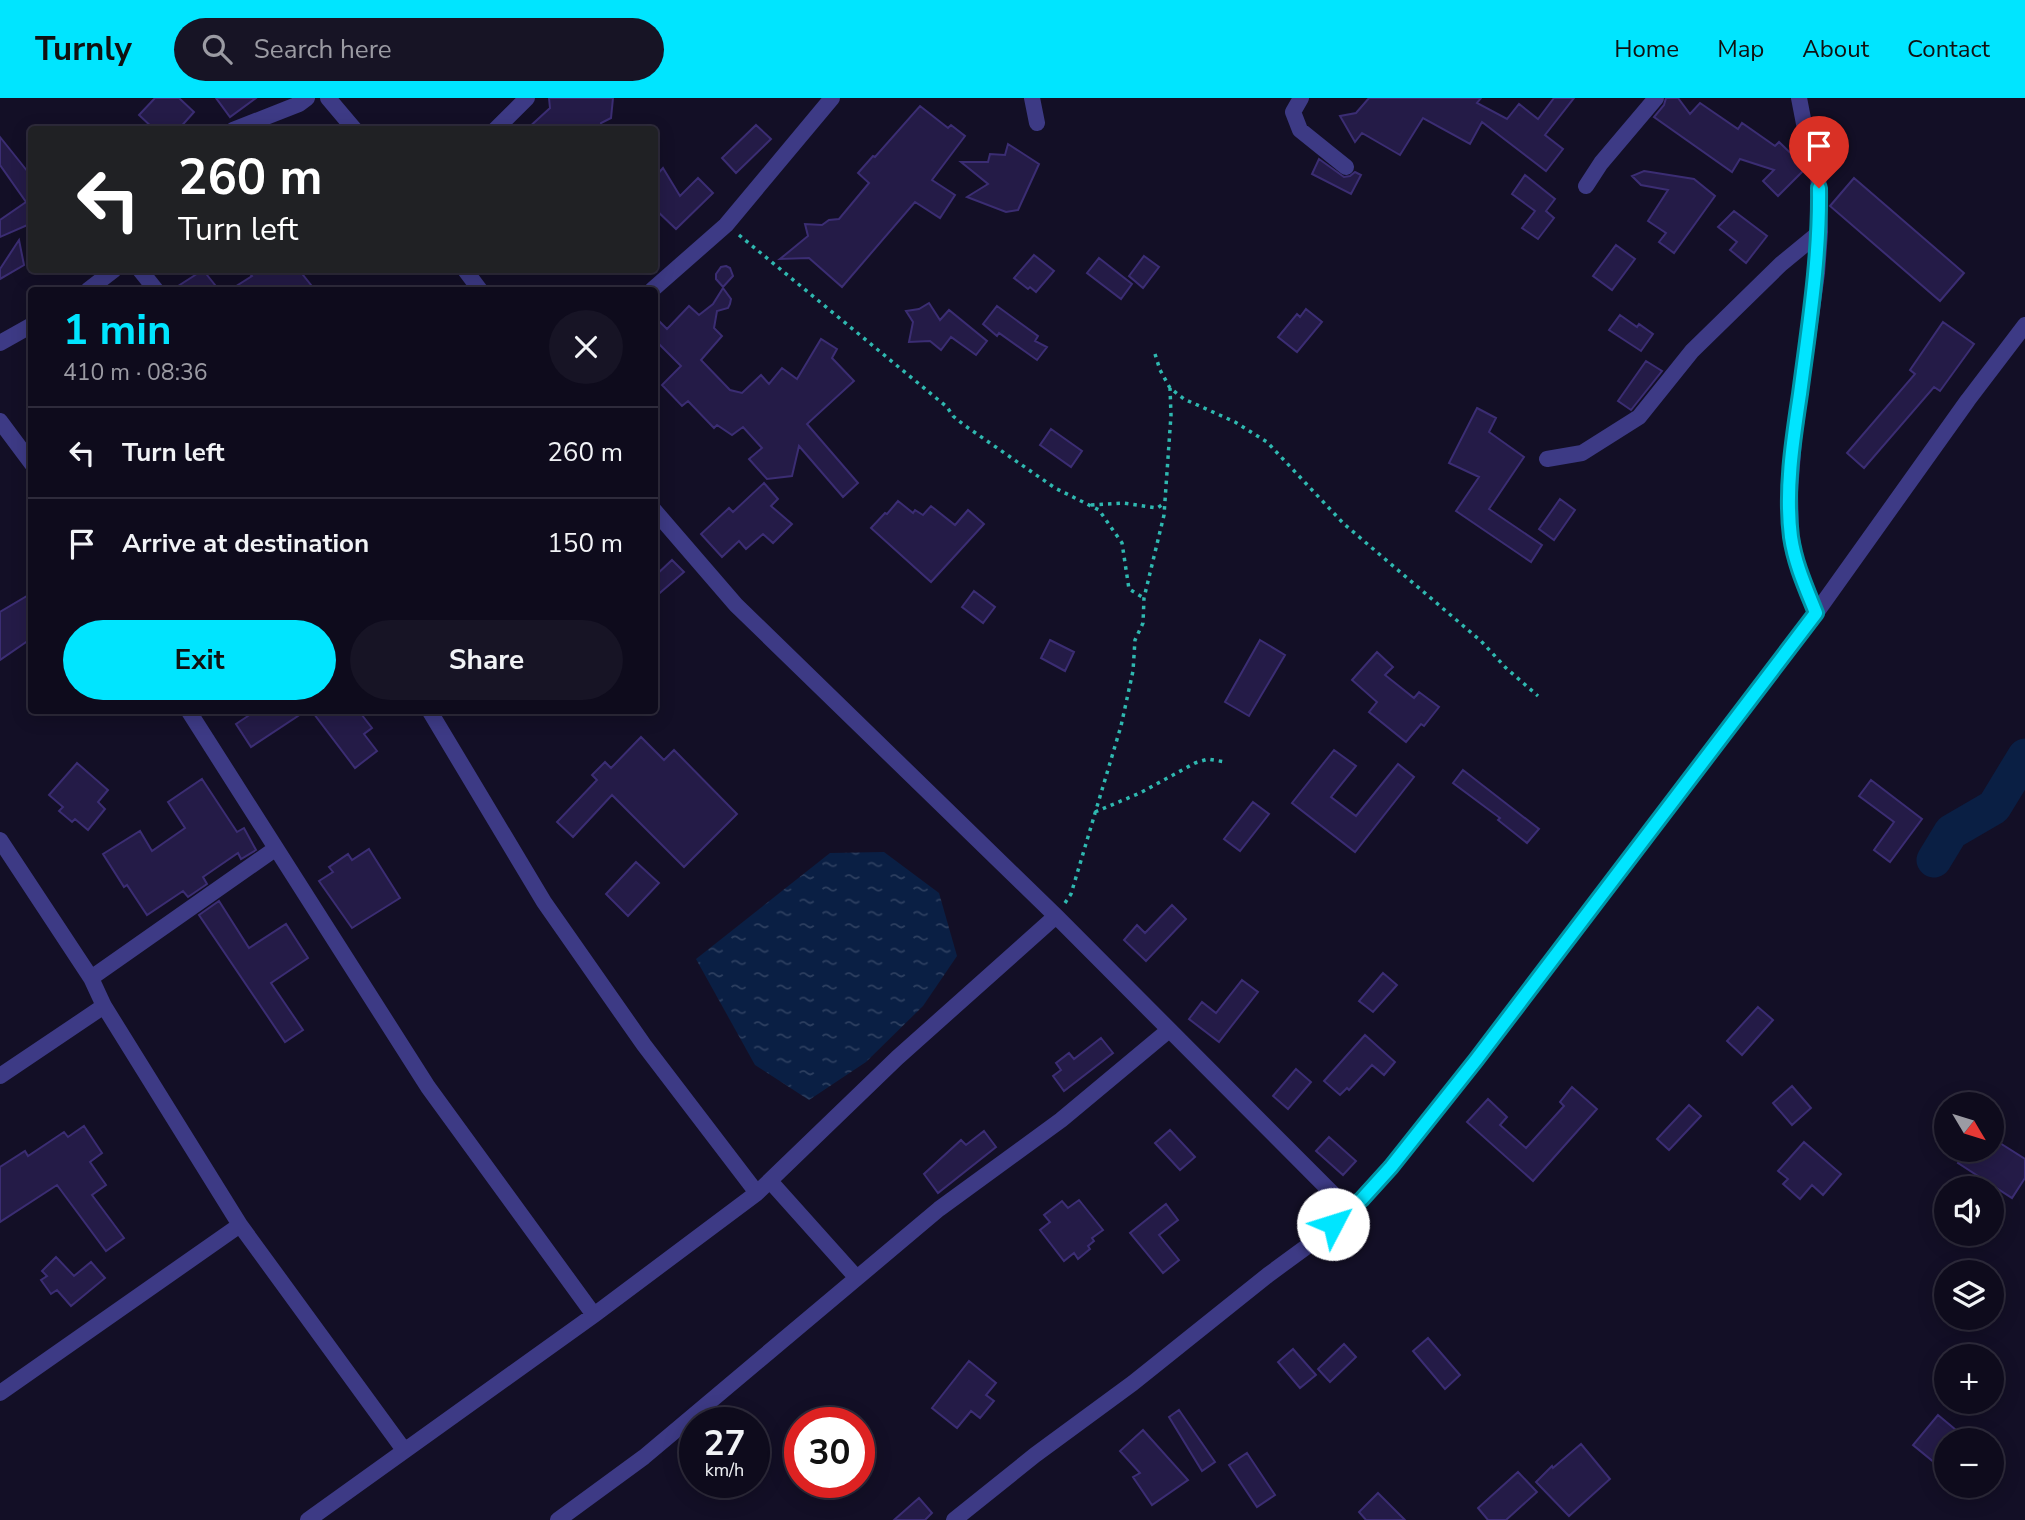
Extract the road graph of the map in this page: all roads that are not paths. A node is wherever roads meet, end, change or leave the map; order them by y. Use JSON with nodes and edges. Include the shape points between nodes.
{"nodes":[{"id":1,"x":307,"y":98,"type":"edge"},
{"id":2,"x":328,"y":98,"type":"edge"},
{"id":3,"x":527,"y":98,"type":"edge"},
{"id":4,"x":832,"y":98,"type":"edge"},
{"id":5,"x":1032,"y":98,"type":"edge"},
{"id":6,"x":1301,"y":98,"type":"edge"},
{"id":7,"x":1657,"y":98,"type":"edge"},
{"id":8,"x":1799,"y":98,"type":"edge"},
{"id":9,"x":1037,"y":123,"type":"dead end"},
{"id":10,"x":243,"y":126,"type":"edge"},
{"id":11,"x":352,"y":126,"type":"edge"},
{"id":12,"x":499,"y":126,"type":"edge"},
{"id":13,"x":1346,"y":167,"type":"dead end"},
{"id":14,"x":1586,"y":186,"type":"dead end"},
{"id":15,"x":1820,"y":232,"type":"junction"},
{"id":16,"x":110,"y":273,"type":"edge"},
{"id":17,"x":142,"y":273,"type":"edge"},
{"id":18,"x":92,"y":287,"type":"edge"},
{"id":19,"x":154,"y":287,"type":"edge"},
{"id":20,"x":655,"y":287,"type":"edge"},
{"id":21,"x":2025,"y":325,"type":"edge"},
{"id":22,"x":28,"y":327,"type":"edge"},
{"id":23,"x":0,"y":343,"type":"edge"},
{"id":24,"x":0,"y":421,"type":"edge"},
{"id":25,"x":28,"y":459,"type":"edge"},
{"id":26,"x":1547,"y":459,"type":"dead end"},
{"id":27,"x":658,"y":515,"type":"edge"},
{"id":28,"x":1816,"y":613,"type":"junction"},
{"id":29,"x":191,"y":714,"type":"edge"},
{"id":30,"x":431,"y":714,"type":"edge"},
{"id":31,"x":0,"y":840,"type":"edge"},
{"id":32,"x":275,"y":849,"type":"junction"},
{"id":33,"x":1056,"y":916,"type":"junction"},
{"id":34,"x":91,"y":978,"type":"junction"},
{"id":35,"x":104,"y":1006,"type":"junction"},
{"id":36,"x":1169,"y":1030,"type":"junction"},
{"id":37,"x":0,"y":1076,"type":"edge"},
{"id":38,"x":770,"y":1181,"type":"junction"},
{"id":39,"x":757,"y":1193,"type":"junction"},
{"id":40,"x":1350,"y":1211,"type":"junction"},
{"id":41,"x":240,"y":1225,"type":"junction"},
{"id":42,"x":856,"y":1277,"type":"junction"},
{"id":43,"x":593,"y":1315,"type":"junction"},
{"id":44,"x":0,"y":1393,"type":"edge"},
{"id":45,"x":404,"y":1450,"type":"junction"},
{"id":46,"x":309,"y":1520,"type":"edge"},
{"id":47,"x":558,"y":1520,"type":"edge"},
{"id":48,"x":954,"y":1520,"type":"edge"}],
"edges":[{"from":1,"to":10,"type":"street"},
{"from":2,"to":11,"type":"street"},
{"from":3,"to":12,"type":"street"},
{"from":4,"to":20,"type":"street","via":[[726,225]]},
{"from":5,"to":9,"type":"street"},
{"from":6,"to":13,"type":"street","via":[[1293,112],[1300,130]]},
{"from":7,"to":14,"type":"street"},
{"from":8,"to":15,"type":"street","via":[[1818,166]]},
{"from":15,"to":26,"type":"street","via":[[1692,351],[1639,416],[1582,453]]},
{"from":15,"to":28,"type":"street","via":[[1790,492],[1796,561]]},
{"from":16,"to":18,"type":"street"},
{"from":17,"to":19,"type":"street"},
{"from":21,"to":28,"type":"street"},
{"from":22,"to":23,"type":"street"},
{"from":24,"to":25,"type":"street"},
{"from":27,"to":33,"type":"street","via":[[736,606]]},
{"from":28,"to":40,"type":"street","via":[[1476,1060]]},
{"from":29,"to":32,"type":"street"},
{"from":30,"to":39,"type":"street","via":[[544,902],[644,1045]]},
{"from":31,"to":34,"type":"street"},
{"from":32,"to":34,"type":"street"},
{"from":32,"to":43,"type":"street","via":[[428,1087]]},
{"from":33,"to":36,"type":"street"},
{"from":33,"to":38,"type":"street","via":[[897,1058]]},
{"from":34,"to":35,"type":"street"},
{"from":35,"to":37,"type":"street"},
{"from":35,"to":41,"type":"street"},
{"from":36,"to":40,"type":"street"},
{"from":36,"to":42,"type":"street","via":[[1061,1120],[939,1209]]},
{"from":38,"to":39,"type":"street"},
{"from":38,"to":42,"type":"street"},
{"from":39,"to":43,"type":"street"},
{"from":40,"to":48,"type":"street"},
{"from":41,"to":44,"type":"street"},
{"from":41,"to":45,"type":"street"},
{"from":42,"to":47,"type":"street","via":[[644,1457]]},
{"from":43,"to":45,"type":"street"},
{"from":45,"to":46,"type":"street"}]}
